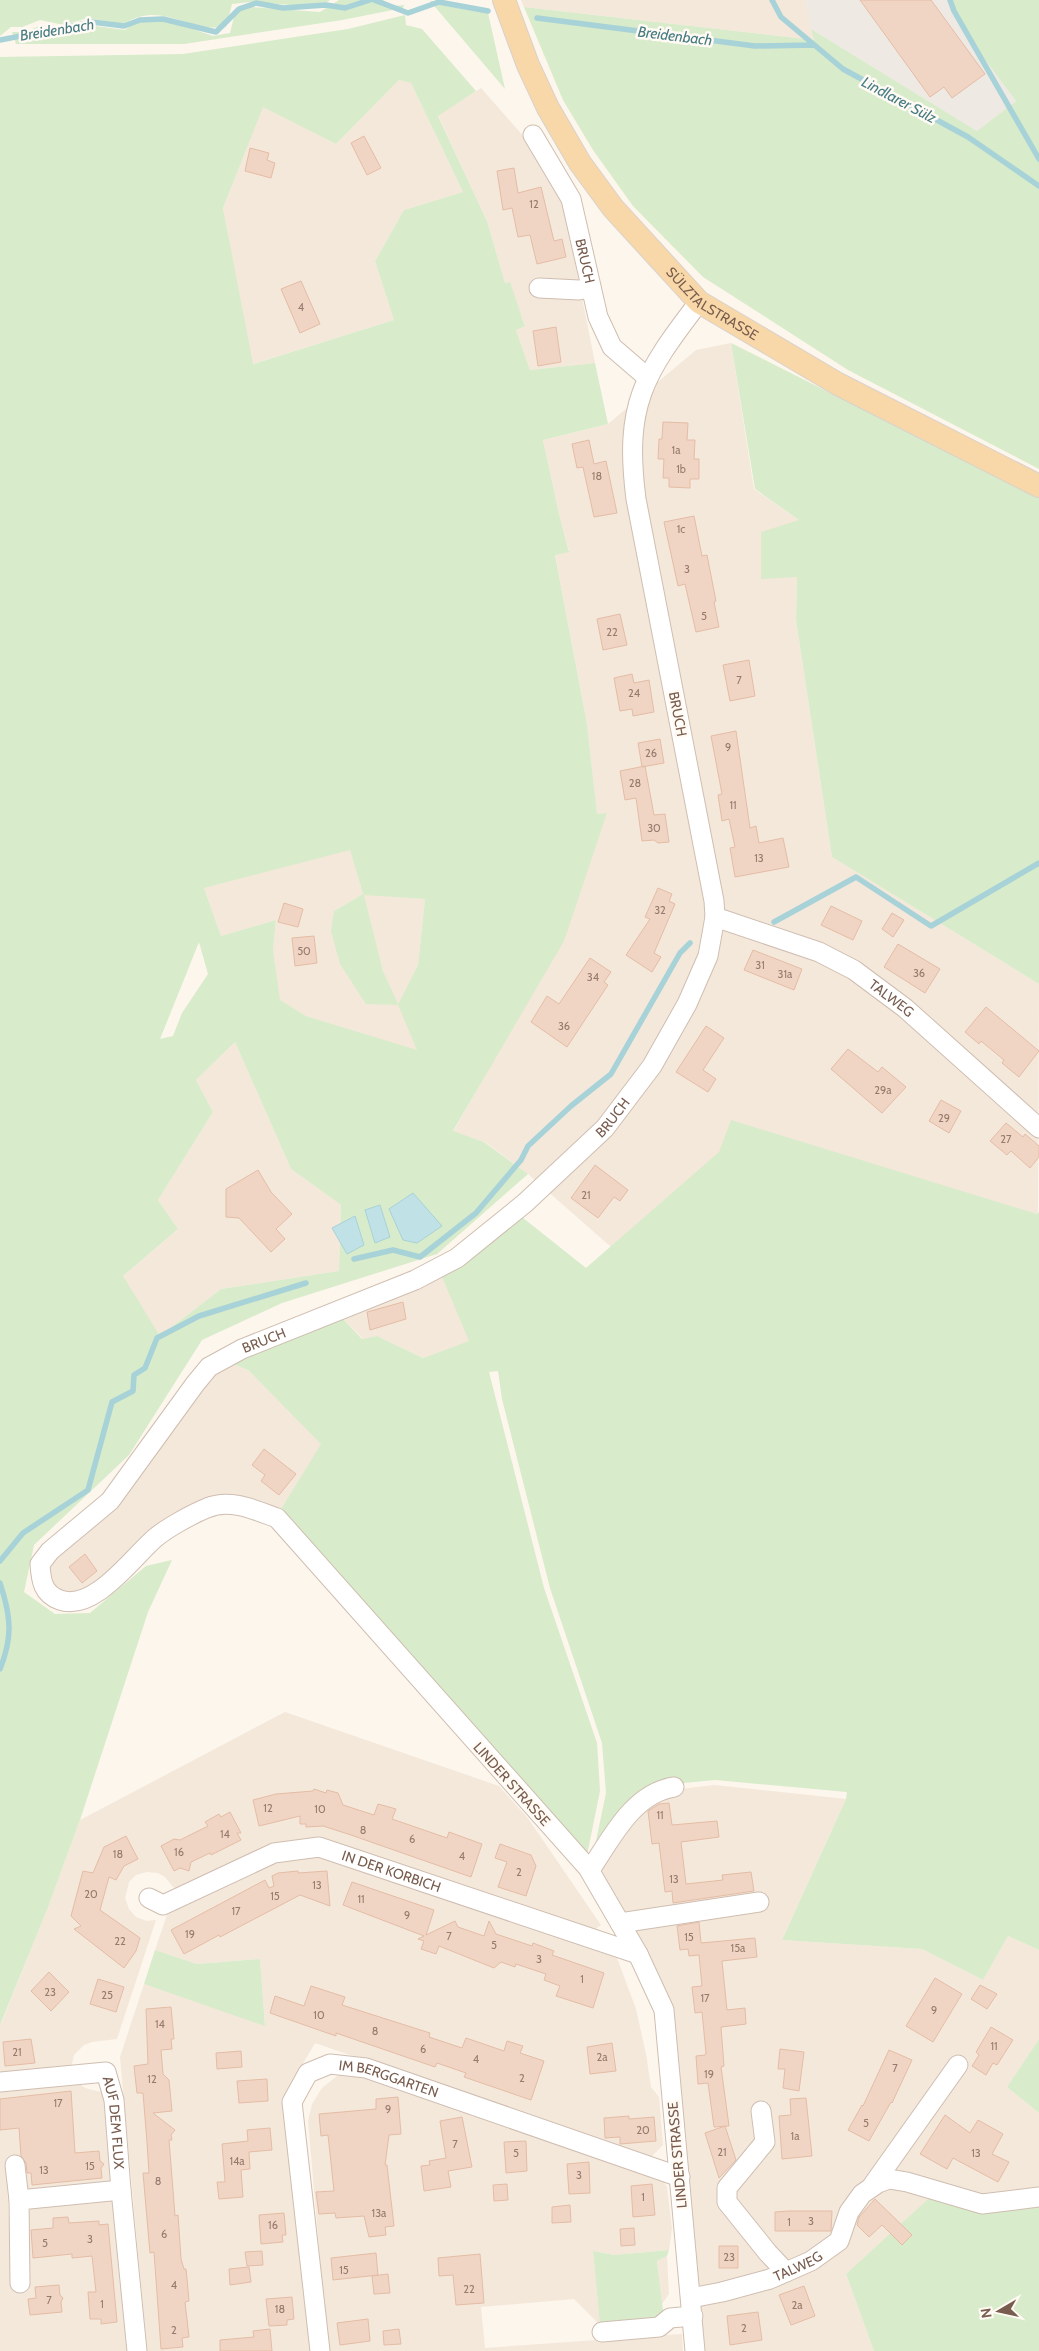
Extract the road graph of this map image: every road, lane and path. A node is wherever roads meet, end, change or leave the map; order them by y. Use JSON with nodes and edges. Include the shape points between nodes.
{"nodes":[{"id":1,"x":504,"y":0,"type":"edge"},
{"id":2,"x":533,"y":135,"type":"dead end"},
{"id":3,"x":539,"y":288,"type":"dead end"},
{"id":4,"x":591,"y":288,"type":"junction"},
{"id":5,"x":699,"y":302,"type":"junction"},
{"id":6,"x":648,"y":378,"type":"junction"},
{"id":7,"x":1039,"y":486,"type":"edge"},
{"id":8,"x":715,"y":917,"type":"junction"},
{"id":9,"x":1039,"y":1128,"type":"edge"},
{"id":10,"x":51,"y":1597,"type":"joint"},
{"id":11,"x":674,"y":1786,"type":"dead end"},
{"id":12,"x":590,"y":1870,"type":"junction"},
{"id":13,"x":149,"y":1898,"type":"dead end"},
{"id":14,"x":758,"y":1902,"type":"dead end"},
{"id":15,"x":620,"y":1923,"type":"junction"},
{"id":16,"x":638,"y":1954,"type":"junction"},
{"id":17,"x":958,"y":2065,"type":"dead end"},
{"id":18,"x":0,"y":2082,"type":"edge"},
{"id":19,"x":761,"y":2111,"type":"dead end"},
{"id":20,"x":15,"y":2165,"type":"dead end"},
{"id":21,"x":680,"y":2177,"type":"junction"},
{"id":22,"x":871,"y":2188,"type":"junction"},
{"id":23,"x":121,"y":2190,"type":"junction"},
{"id":24,"x":1039,"y":2197,"type":"edge"},
{"id":25,"x":19,"y":2200,"type":"junction"},
{"id":26,"x":786,"y":2272,"type":"junction"},
{"id":27,"x":20,"y":2283,"type":"dead end"},
{"id":28,"x":691,"y":2298,"type":"junction"},
{"id":29,"x":693,"y":2316,"type":"junction"},
{"id":30,"x":602,"y":2332,"type":"dead end"},
{"id":31,"x":137,"y":2351,"type":"edge"},
{"id":32,"x":320,"y":2351,"type":"edge"},
{"id":33,"x":695,"y":2351,"type":"edge"}],
"edges":[{"from":1,"to":5,"type":"main road","name":"SÜLZTALSTRASSE","via":[[548,108],[580,163],[613,208]]},
{"from":2,"to":4,"type":"street","name":"BRUCH","via":[[571,199]]},
{"from":3,"to":4,"type":"street"},
{"from":4,"to":6,"type":"street","name":"BRUCH","via":[[598,318],[612,347]]},
{"from":5,"to":6,"type":"street","name":"BRUCH","via":[[670,340]]},
{"from":5,"to":7,"type":"main road","name":"SÜLZTALSTRASSE","via":[[838,384]]},
{"from":6,"to":8,"type":"street","name":"BRUCH","via":[[633,421],[632,466],[636,499]]},
{"from":8,"to":9,"type":"street","name":"TALWEG","via":[[819,952],[854,970],[905,1008]]},
{"from":8,"to":10,"type":"street","name":"BRUCH","via":[[708,956],[687,1004],[652,1066],[605,1128],[526,1203],[458,1258],[415,1280],[242,1349],[209,1367],[110,1501],[50,1551],[40,1564],[41,1583]]},
{"from":10,"to":12,"type":"street","name":"LINDER STRASSE","via":[[64,1602],[84,1600],[105,1587],[156,1537],[209,1507],[241,1505],[277,1518]]},
{"from":11,"to":12,"type":"street","via":[[662,1788],[632,1810]]},
{"from":12,"to":15,"type":"street","name":"LINDER STRASSE"},
{"from":13,"to":16,"type":"street","name":"IN DER KORBICH","via":[[163,1905],[274,1853],[319,1847]]},
{"from":14,"to":15,"type":"street"},
{"from":15,"to":16,"type":"street","name":"LINDER STRASSE"},
{"from":16,"to":21,"type":"street","name":"LINDER STRASSE","via":[[664,2010]]},
{"from":17,"to":22,"type":"street","name":"TALWEG"},
{"from":18,"to":23,"type":"street","name":"AUF DEM FLUX","via":[[106,2072],[114,2100]]},
{"from":19,"to":26,"type":"street","via":[[765,2142],[727,2188],[727,2202]]},
{"from":20,"to":25,"type":"street"},
{"from":21,"to":28,"type":"street","name":"LINDER STRASSE"},
{"from":21,"to":32,"type":"street","name":"IM BERGGARTEN","via":[[366,2068],[330,2064],[308,2073],[292,2102]]},
{"from":22,"to":24,"type":"street","name":"TALWEG","via":[[889,2179],[982,2204]]},
{"from":22,"to":26,"type":"street","name":"TALWEG","via":[[862,2194],[849,2212],[839,2241],[811,2261]]},
{"from":23,"to":25,"type":"street","name":"AUF DEM FLUX"},
{"from":23,"to":31,"type":"street","name":"AUF DEM FLUX"},
{"from":25,"to":27,"type":"street"},
{"from":26,"to":28,"type":"street","name":"TALWEG","via":[[770,2279]]},
{"from":28,"to":29,"type":"street","name":"LINDER STRASSE"},
{"from":29,"to":30,"type":"street","via":[[670,2318],[659,2327]]},
{"from":29,"to":33,"type":"street","name":"LINDER STRASSE"}]}
